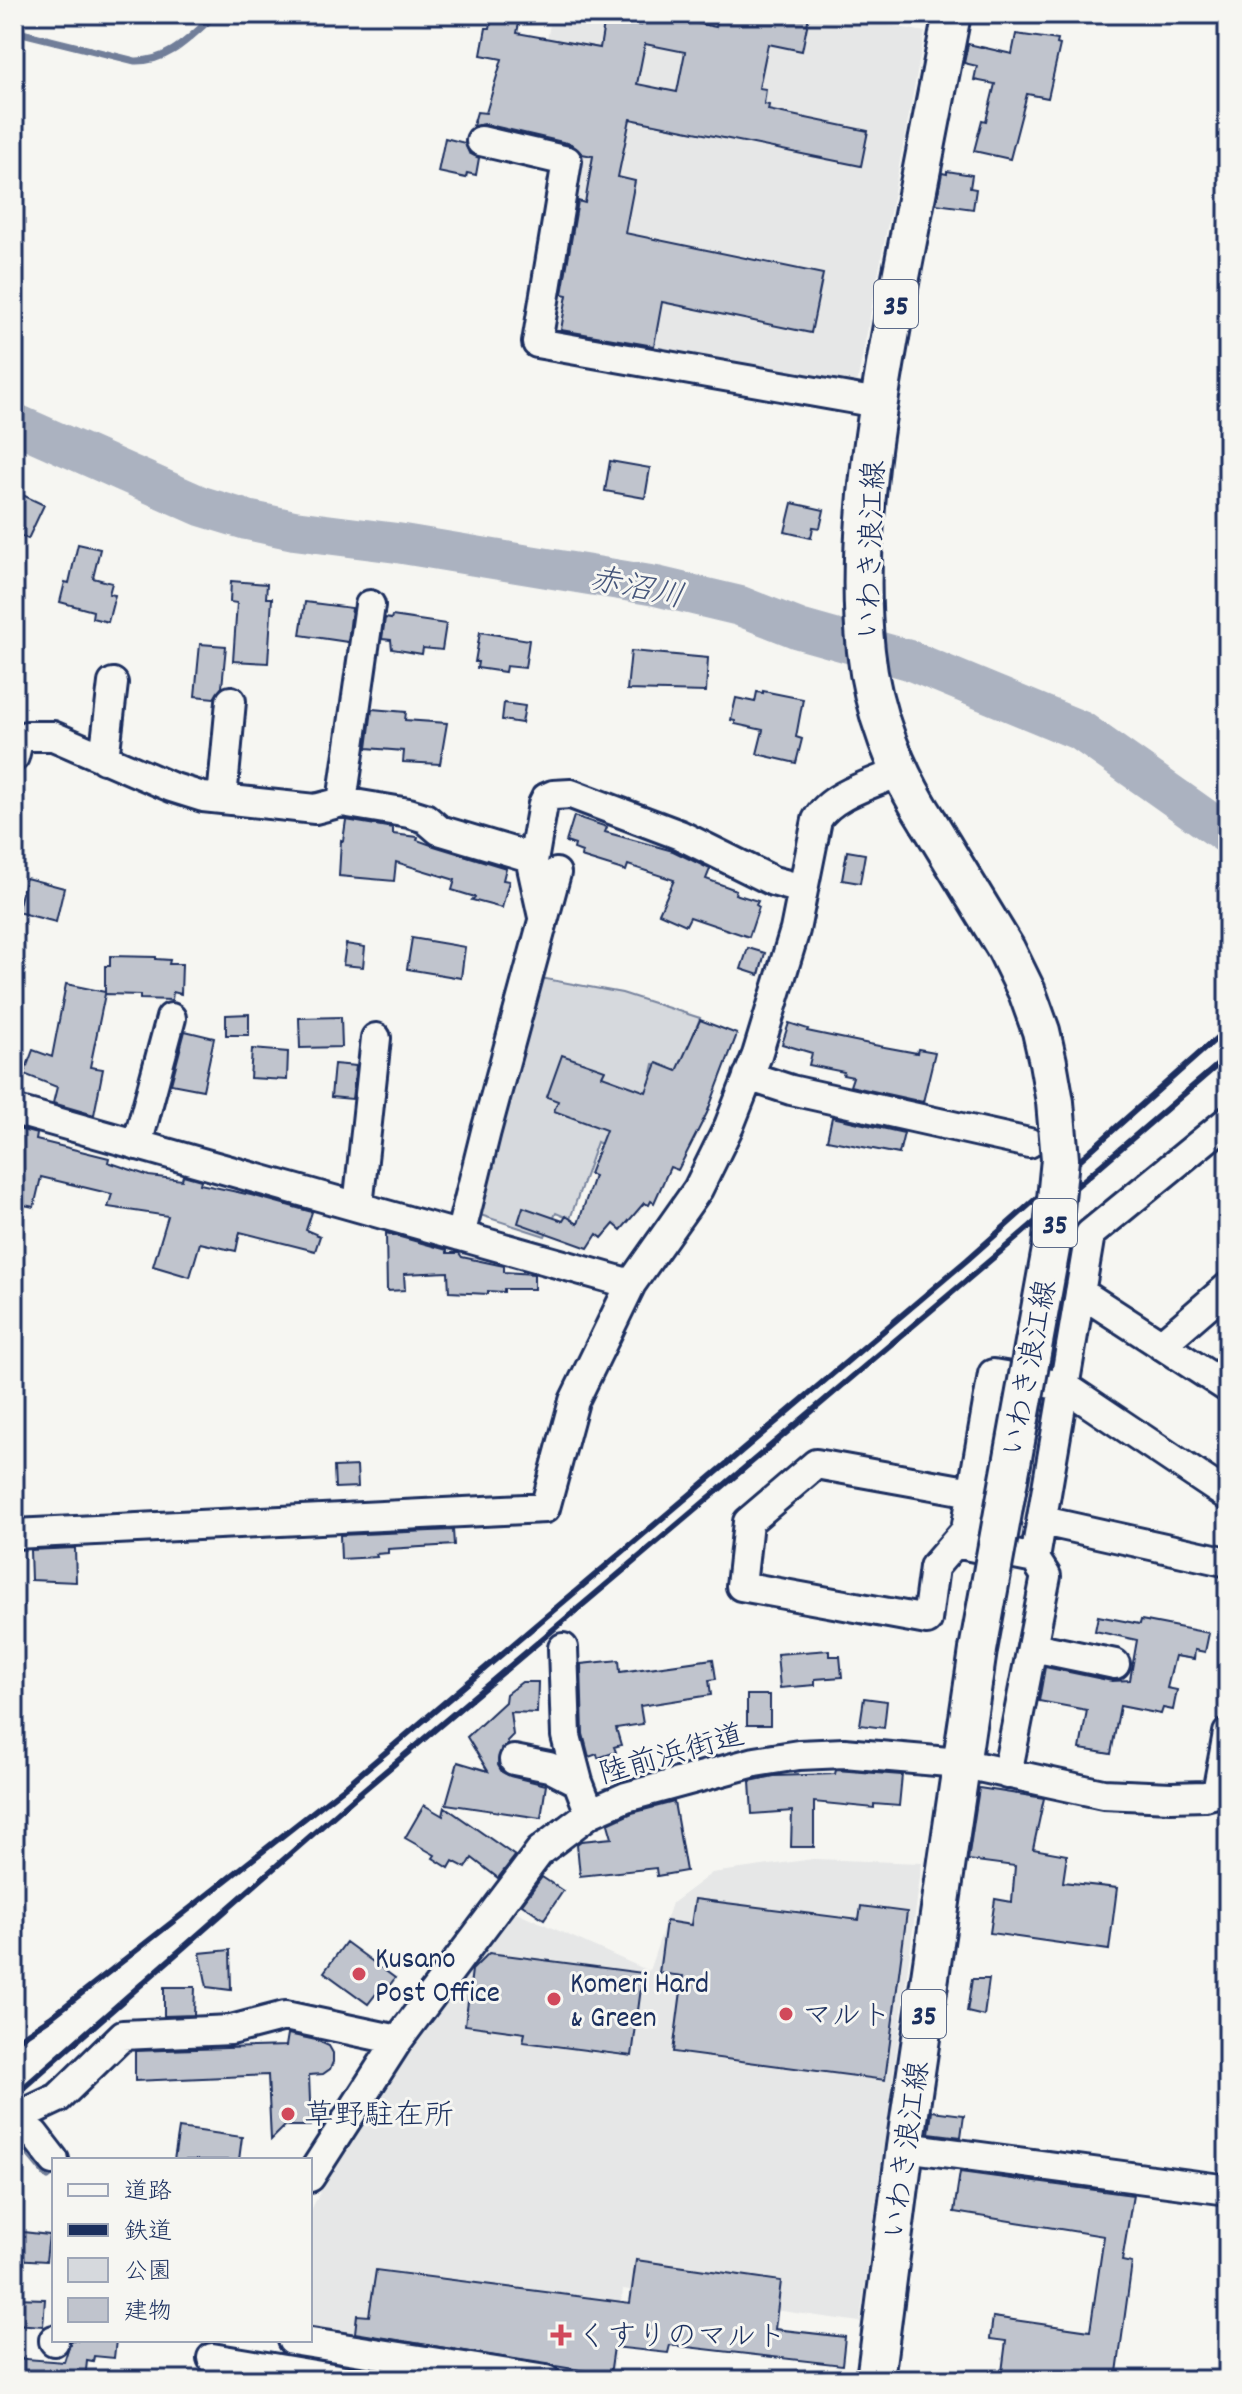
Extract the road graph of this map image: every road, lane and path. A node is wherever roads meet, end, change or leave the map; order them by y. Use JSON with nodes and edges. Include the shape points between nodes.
{"nodes":[{"id":1,"x":952,"y":14,"type":"edge"},
{"id":2,"x":481,"y":141,"type":"dead end"},
{"id":3,"x":878,"y":403,"type":"junction"},
{"id":4,"x":370,"y":605,"type":"dead end"},
{"id":5,"x":113,"y":683,"type":"dead end"},
{"id":6,"x":231,"y":701,"type":"dead end"},
{"id":7,"x":14,"y":757,"type":"edge"},
{"id":8,"x":104,"y":759,"type":"junction"},
{"id":9,"x":899,"y":772,"type":"junction"},
{"id":10,"x":222,"y":799,"type":"junction"},
{"id":11,"x":342,"y":802,"type":"junction"},
{"id":12,"x":545,"y":866,"type":"junction"},
{"id":13,"x":802,"y":889,"type":"junction"},
{"id":14,"x":171,"y":1018,"type":"dead end"},
{"id":15,"x":376,"y":1038,"type":"dead end"},
{"id":16,"x":748,"y":1076,"type":"junction"},
{"id":17,"x":14,"y":1110,"type":"edge"},
{"id":18,"x":1228,"y":1121,"type":"edge"},
{"id":19,"x":1029,"y":1143,"type":"dead end"},
{"id":20,"x":137,"y":1145,"type":"junction"},
{"id":21,"x":358,"y":1207,"type":"junction"},
{"id":22,"x":460,"y":1236,"type":"junction"},
{"id":23,"x":631,"y":1284,"type":"junction"},
{"id":24,"x":1228,"y":1287,"type":"edge"},
{"id":25,"x":1080,"y":1292,"type":"junction"},
{"id":26,"x":1161,"y":1345,"type":"junction"},
{"id":27,"x":1064,"y":1386,"type":"junction"},
{"id":28,"x":1228,"y":1388,"type":"edge"},
{"id":29,"x":972,"y":1492,"type":"junction"},
{"id":30,"x":1228,"y":1496,"type":"edge"},
{"id":31,"x":1043,"y":1521,"type":"junction"},
{"id":32,"x":14,"y":1534,"type":"edge"},
{"id":33,"x":955,"y":1543,"type":"junction"},
{"id":34,"x":1035,"y":1559,"type":"junction"},
{"id":35,"x":1228,"y":1562,"type":"edge"},
{"id":36,"x":1033,"y":1647,"type":"junction"},
{"id":37,"x":563,"y":1648,"type":"dead end"},
{"id":38,"x":1115,"y":1664,"type":"dead end"},
{"id":39,"x":1228,"y":1733,"type":"edge"},
{"id":40,"x":514,"y":1760,"type":"dead end"},
{"id":41,"x":960,"y":1763,"type":"junction"},
{"id":42,"x":1007,"y":1774,"type":"junction"},
{"id":43,"x":578,"y":1782,"type":"junction"},
{"id":44,"x":1222,"y":1792,"type":"edge"},
{"id":45,"x":590,"y":1813,"type":"junction"},
{"id":46,"x":398,"y":2040,"type":"junction"},
{"id":47,"x":22,"y":2120,"type":"edge"},
{"id":48,"x":905,"y":2147,"type":"junction"},
{"id":49,"x":52,"y":2158,"type":"edge"},
{"id":50,"x":312,"y":2174,"type":"edge"},
{"id":51,"x":1228,"y":2190,"type":"edge"},
{"id":52,"x":305,"y":2342,"type":"edge"},
{"id":53,"x":211,"y":2359,"type":"edge"},
{"id":54,"x":344,"y":2380,"type":"edge"},
{"id":55,"x":546,"y":2380,"type":"edge"},
{"id":56,"x":875,"y":2380,"type":"edge"}],
"edges":[{"from":1,"to":3,"type":"main road","name":"いわき浪江線","number":"35"},
{"from":2,"to":3,"type":"street","via":[[567,161],[537,343]]},
{"from":3,"to":9,"type":"main road","name":"いわき浪江線","number":"35","via":[[863,597],[866,654]]},
{"from":4,"to":11,"type":"street"},
{"from":5,"to":8,"type":"street"},
{"from":6,"to":10,"type":"street"},
{"from":7,"to":8,"type":"street","via":[[18,741],[37,735],[53,736]]},
{"from":8,"to":10,"type":"street","via":[[171,787]]},
{"from":9,"to":13,"type":"street","via":[[833,801],[821,812]]},
{"from":9,"to":41,"type":"main road","name":"いわき浪江線","number":"35","bridge":true,"via":[[1018,969],[1035,1012],[1055,1102],[1060,1159],[1051,1249]]},
{"from":10,"to":11,"type":"street","via":[[315,809]]},
{"from":11,"to":12,"type":"street","via":[[425,818],[439,830]]},
{"from":12,"to":13,"type":"street","via":[[546,798],[571,794]]},
{"from":12,"to":22,"type":"street","via":[[532,867],[543,917]]},
{"from":13,"to":16,"type":"street","via":[[795,930]]},
{"from":14,"to":20,"type":"street"},
{"from":15,"to":21,"type":"street"},
{"from":16,"to":19,"type":"street"},
{"from":16,"to":23,"type":"street","via":[[698,1189]]},
{"from":17,"to":20,"type":"street"},
{"from":18,"to":25,"type":"street","via":[[1090,1234]]},
{"from":20,"to":21,"type":"street"},
{"from":21,"to":22,"type":"street"},
{"from":22,"to":23,"type":"street"},
{"from":23,"to":32,"type":"street","via":[[574,1401],[545,1508]]},
{"from":24,"to":26,"type":"street"},
{"from":25,"to":26,"type":"street"},
{"from":25,"to":27,"type":"street"},
{"from":26,"to":28,"type":"street"},
{"from":27,"to":29,"type":"street","via":[[993,1374]]},
{"from":27,"to":30,"type":"street"},
{"from":27,"to":31,"type":"street"},
{"from":29,"to":33,"type":"street","via":[[966,1530]]},
{"from":29,"to":33,"type":"street","via":[[816,1464],[748,1522],[741,1586],[927,1620],[934,1567]]},
{"from":31,"to":34,"type":"street"},
{"from":31,"to":35,"type":"street"},
{"from":33,"to":34,"type":"street"},
{"from":34,"to":36,"type":"street","via":[[1046,1576]]},
{"from":36,"to":38,"type":"street"},
{"from":36,"to":42,"type":"street"},
{"from":37,"to":43,"type":"street","via":[[556,1685]]},
{"from":39,"to":44,"type":"street"},
{"from":40,"to":43,"type":"street","via":[[549,1767]]},
{"from":41,"to":42,"type":"street","name":"陸前浜街道"},
{"from":41,"to":45,"type":"street","name":"陸前浜街道","via":[[844,1753],[799,1755],[669,1784]]},
{"from":41,"to":48,"type":"main road","name":"いわき浪江線","number":"35"},
{"from":42,"to":44,"type":"street","name":"陸前浜街道","via":[[1116,1796]]},
{"from":43,"to":45,"type":"street"},
{"from":45,"to":46,"type":"street","name":"陸前浜街道","via":[[540,1851]]},
{"from":46,"to":47,"type":"street","via":[[285,2016],[231,2030],[123,2035],[58,2098]]},
{"from":46,"to":50,"type":"street","name":"陸前浜街道"},
{"from":47,"to":49,"type":"street"},
{"from":48,"to":51,"type":"street"},
{"from":48,"to":56,"type":"main road","name":"いわき浪江線","number":"35"},
{"from":52,"to":55,"type":"street"},
{"from":53,"to":54,"type":"street"}]}
